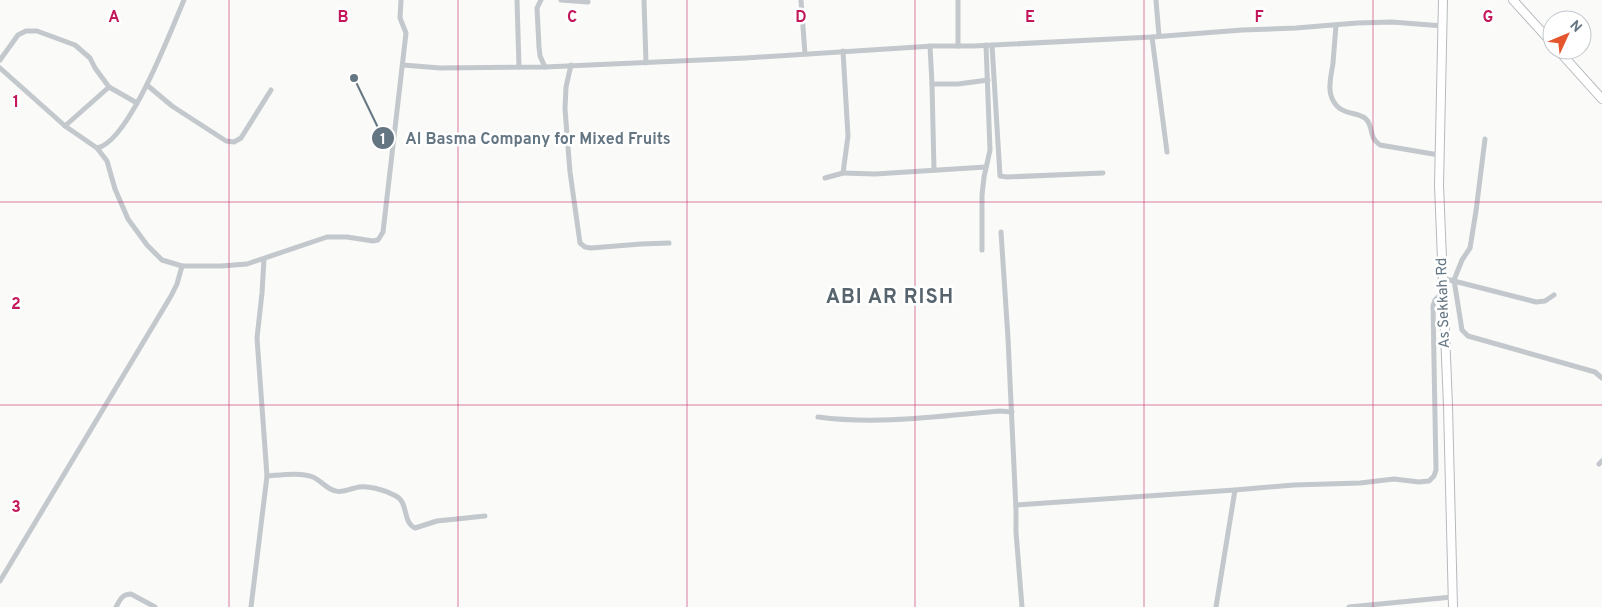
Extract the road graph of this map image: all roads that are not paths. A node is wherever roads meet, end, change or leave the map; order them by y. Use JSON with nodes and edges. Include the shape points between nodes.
{"nodes":[{"id":1,"x":184,"y":0,"type":"edge"},
{"id":2,"x":401,"y":0,"type":"edge"},
{"id":3,"x":517,"y":0,"type":"edge"},
{"id":4,"x":541,"y":0,"type":"edge"},
{"id":5,"x":561,"y":0,"type":"edge"},
{"id":6,"x":644,"y":0,"type":"edge"},
{"id":7,"x":802,"y":0,"type":"edge"},
{"id":8,"x":958,"y":0,"type":"edge"},
{"id":9,"x":1156,"y":0,"type":"edge"},
{"id":10,"x":1443,"y":0,"type":"edge"},
{"id":11,"x":1513,"y":0,"type":"edge"},
{"id":12,"x":588,"y":2,"type":"dead end"},
{"id":13,"x":1336,"y":24,"type":"junction"},
{"id":14,"x":1443,"y":26,"type":"junction"},
{"id":15,"x":1542,"y":32,"type":"edge"},
{"id":16,"x":1159,"y":36,"type":"junction"},
{"id":17,"x":1152,"y":37,"type":"junction"},
{"id":18,"x":986,"y":45,"type":"junction"},
{"id":19,"x":992,"y":45,"type":"junction"},
{"id":20,"x":930,"y":46,"type":"junction"},
{"id":21,"x":958,"y":46,"type":"junction"},
{"id":22,"x":842,"y":51,"type":"junction"},
{"id":23,"x":804,"y":54,"type":"junction"},
{"id":24,"x":0,"y":60,"type":"edge"},
{"id":25,"x":1567,"y":60,"type":"edge"},
{"id":26,"x":646,"y":63,"type":"junction"},
{"id":27,"x":403,"y":65,"type":"junction"},
{"id":28,"x":571,"y":65,"type":"junction"},
{"id":29,"x":519,"y":67,"type":"junction"},
{"id":30,"x":545,"y":67,"type":"junction"},
{"id":31,"x":0,"y":68,"type":"edge"},
{"id":32,"x":988,"y":80,"type":"junction"},
{"id":33,"x":147,"y":84,"type":"junction"},
{"id":34,"x":932,"y":84,"type":"junction"},
{"id":35,"x":109,"y":87,"type":"junction"},
{"id":36,"x":271,"y":90,"type":"dead end"},
{"id":37,"x":1602,"y":99,"type":"edge"},
{"id":38,"x":137,"y":103,"type":"junction"},
{"id":39,"x":65,"y":126,"type":"junction"},
{"id":40,"x":1485,"y":139,"type":"dead end"},
{"id":41,"x":97,"y":148,"type":"junction"},
{"id":42,"x":1167,"y":152,"type":"dead end"},
{"id":43,"x":1439,"y":155,"type":"junction"},
{"id":44,"x":986,"y":167,"type":"junction"},
{"id":45,"x":934,"y":170,"type":"junction"},
{"id":46,"x":843,"y":173,"type":"junction"},
{"id":47,"x":1103,"y":173,"type":"dead end"},
{"id":48,"x":825,"y":178,"type":"dead end"},
{"id":49,"x":1001,"y":232,"type":"dead end"},
{"id":50,"x":669,"y":243,"type":"dead end"},
{"id":51,"x":982,"y":250,"type":"dead end"},
{"id":52,"x":264,"y":259,"type":"junction"},
{"id":53,"x":182,"y":266,"type":"junction"},
{"id":54,"x":1442,"y":278,"type":"junction"},
{"id":55,"x":1454,"y":280,"type":"junction"},
{"id":56,"x":1443,"y":292,"type":"junction"},
{"id":57,"x":1554,"y":295,"type":"dead end"},
{"id":58,"x":1602,"y":378,"type":"edge"},
{"id":59,"x":1012,"y":412,"type":"junction"},
{"id":60,"x":818,"y":417,"type":"dead end"},
{"id":61,"x":267,"y":476,"type":"junction"},
{"id":62,"x":1235,"y":490,"type":"junction"},
{"id":63,"x":1016,"y":505,"type":"junction"},
{"id":64,"x":485,"y":516,"type":"dead end"},
{"id":65,"x":0,"y":581,"type":"edge"},
{"id":66,"x":1452,"y":597,"type":"junction"},
{"id":67,"x":116,"y":607,"type":"edge"},
{"id":68,"x":155,"y":607,"type":"edge"},
{"id":69,"x":251,"y":607,"type":"edge"},
{"id":70,"x":1022,"y":607,"type":"edge"},
{"id":71,"x":1216,"y":607,"type":"edge"},
{"id":72,"x":1349,"y":607,"type":"edge"},
{"id":73,"x":1453,"y":607,"type":"edge"}],
"edges":[{"from":1,"to":33,"type":"street"},
{"from":2,"to":27,"type":"street","via":[[400,18],[406,33]]},
{"from":3,"to":29,"type":"street"},
{"from":4,"to":30,"type":"street","via":[[537,8],[539,47]]},
{"from":5,"to":12,"type":"street"},
{"from":6,"to":26,"type":"street"},
{"from":7,"to":23,"type":"street"},
{"from":8,"to":21,"type":"street"},
{"from":9,"to":16,"type":"street"},
{"from":10,"to":14,"type":"main road","name":"As Sekkah Rd"},
{"from":11,"to":15,"type":"main road"},
{"from":13,"to":14,"type":"street","via":[[1392,22]]},
{"from":13,"to":16,"type":"street"},
{"from":13,"to":43,"type":"street","via":[[1329,79],[1337,106],[1367,120],[1373,139],[1380,145]]},
{"from":14,"to":43,"type":"main road","name":"As Sekkah Rd"},
{"from":16,"to":17,"type":"street"},
{"from":17,"to":19,"type":"street"},
{"from":17,"to":42,"type":"street"},
{"from":18,"to":19,"type":"street"},
{"from":18,"to":21,"type":"street"},
{"from":18,"to":32,"type":"street"},
{"from":19,"to":47,"type":"street","via":[[998,174],[1007,177]]},
{"from":20,"to":21,"type":"street"},
{"from":20,"to":22,"type":"street"},
{"from":20,"to":34,"type":"street"},
{"from":22,"to":23,"type":"street"},
{"from":22,"to":46,"type":"street","via":[[848,136]]},
{"from":23,"to":26,"type":"street"},
{"from":24,"to":35,"type":"street","via":[[18,35],[37,31],[75,45],[90,58]]},
{"from":25,"to":37,"type":"main road"},
{"from":26,"to":28,"type":"street"},
{"from":27,"to":29,"type":"street"},
{"from":27,"to":52,"type":"street","via":[[381,237],[373,241],[327,237]]},
{"from":28,"to":30,"type":"street"},
{"from":28,"to":50,"type":"street","via":[[565,108],[580,243],[591,248]]},
{"from":29,"to":30,"type":"street"},
{"from":31,"to":39,"type":"street"},
{"from":32,"to":34,"type":"street"},
{"from":32,"to":44,"type":"street","via":[[990,150]]},
{"from":33,"to":36,"type":"street","via":[[172,106],[231,142],[241,138]]},
{"from":33,"to":38,"type":"street"},
{"from":34,"to":45,"type":"street"},
{"from":35,"to":38,"type":"street"},
{"from":35,"to":39,"type":"street"},
{"from":38,"to":41,"type":"street","via":[[109,142]]},
{"from":39,"to":41,"type":"street"},
{"from":40,"to":55,"type":"street","via":[[1470,248]]},
{"from":41,"to":53,"type":"street","via":[[107,161],[128,219],[162,260]]},
{"from":43,"to":54,"type":"main road","name":"As Sekkah Rd"},
{"from":44,"to":45,"type":"street"},
{"from":44,"to":51,"type":"street","via":[[982,195]]},
{"from":45,"to":46,"type":"street"},
{"from":46,"to":48,"type":"street"},
{"from":49,"to":59,"type":"street"},
{"from":52,"to":53,"type":"street","via":[[230,266]]},
{"from":52,"to":61,"type":"street","via":[[257,338]]},
{"from":53,"to":65,"type":"street","via":[[171,296]]},
{"from":54,"to":55,"type":"street"},
{"from":54,"to":56,"type":"main road","name":"As Sekkah Rd"},
{"from":55,"to":57,"type":"street","via":[[1536,302]]},
{"from":55,"to":58,"type":"street","via":[[1462,330],[1468,336],[1595,372]]},
{"from":56,"to":62,"type":"street","via":[[1433,306],[1436,470],[1429,481],[1394,478],[1352,484]]},
{"from":56,"to":66,"type":"main road","name":"As Sekkah Rd"},
{"from":59,"to":60,"type":"street","via":[[850,421]]},
{"from":59,"to":63,"type":"street"},
{"from":61,"to":64,"type":"street","via":[[311,476],[338,492],[363,486],[381,491],[398,497],[409,523],[415,528],[437,521]]},
{"from":61,"to":69,"type":"street"},
{"from":62,"to":63,"type":"street"},
{"from":62,"to":71,"type":"street"},
{"from":63,"to":70,"type":"street"},
{"from":66,"to":72,"type":"street"},
{"from":66,"to":73,"type":"main road","name":"As Sekkah Rd"},
{"from":67,"to":68,"type":"street","via":[[126,594]]}]}
